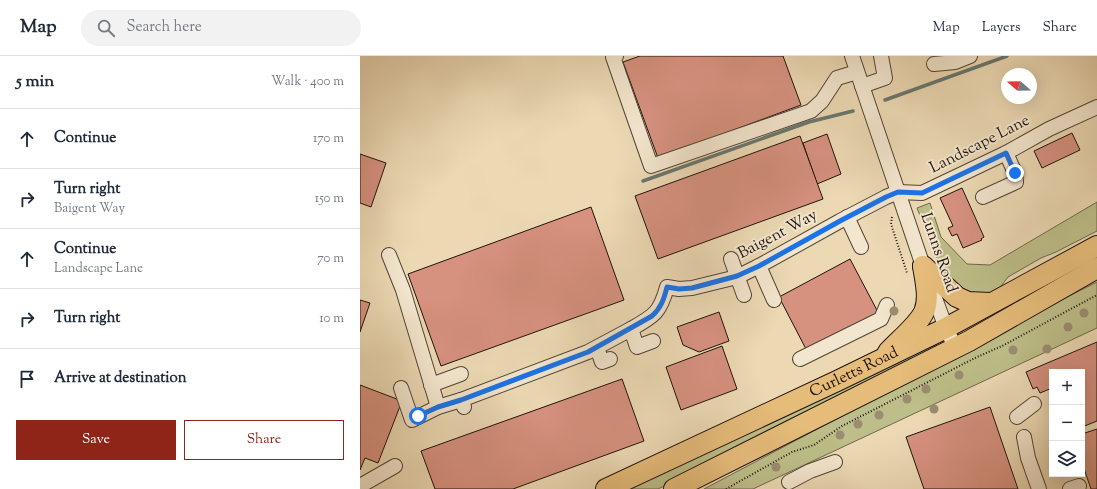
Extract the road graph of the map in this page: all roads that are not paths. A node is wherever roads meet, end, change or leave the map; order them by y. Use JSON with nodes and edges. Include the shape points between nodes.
{"nodes":[{"id":1,"x":616,"y":56,"type":"edge"},
{"id":2,"x":852,"y":56,"type":"edge"},
{"id":3,"x":881,"y":56,"type":"edge"},
{"id":4,"x":970,"y":56,"type":"edge"},
{"id":5,"x":934,"y":64,"type":"dead end"},
{"id":6,"x":857,"y":72,"type":"junction"},
{"id":7,"x":862,"y":86,"type":"junction"},
{"id":8,"x":1097,"y":107,"type":"edge"},
{"id":9,"x":1006,"y":153,"type":"junction"},
{"id":10,"x":898,"y":192,"type":"junction"},
{"id":11,"x":983,"y":197,"type":"dead end"},
{"id":12,"x":847,"y":217,"type":"junction"},
{"id":13,"x":1097,"y":246,"type":"edge"},
{"id":14,"x":861,"y":247,"type":"dead end"},
{"id":15,"x":389,"y":255,"type":"dead end"},
{"id":16,"x":731,"y":259,"type":"dead end"},
{"id":17,"x":759,"y":266,"type":"junction"},
{"id":18,"x":923,"y":266,"type":"junction"},
{"id":19,"x":1097,"y":268,"type":"edge"},
{"id":20,"x":737,"y":276,"type":"junction"},
{"id":21,"x":744,"y":295,"type":"dead end"},
{"id":22,"x":774,"y":300,"type":"dead end"},
{"id":23,"x":990,"y":303,"type":"junction"},
{"id":24,"x":888,"y":305,"type":"dead end"},
{"id":25,"x":631,"y":328,"type":"junction"},
{"id":26,"x":946,"y":328,"type":"junction"},
{"id":27,"x":653,"y":341,"type":"dead end"},
{"id":28,"x":955,"y":347,"type":"junction"},
{"id":29,"x":597,"y":348,"type":"junction"},
{"id":30,"x":610,"y":359,"type":"dead end"},
{"id":31,"x":800,"y":359,"type":"dead end"},
{"id":32,"x":881,"y":360,"type":"junction"},
{"id":33,"x":461,"y":374,"type":"dead end"},
{"id":34,"x":431,"y":385,"type":"junction"},
{"id":35,"x":401,"y":388,"type":"dead end"},
{"id":36,"x":1034,"y":404,"type":"dead end"},
{"id":37,"x":438,"y":407,"type":"junction"},
{"id":38,"x":1017,"y":417,"type":"dead end"},
{"id":39,"x":1024,"y":436,"type":"dead end"},
{"id":40,"x":835,"y":462,"type":"dead end"},
{"id":41,"x":395,"y":466,"type":"dead end"},
{"id":42,"x":789,"y":482,"type":"dead end"},
{"id":43,"x":360,"y":486,"type":"edge"},
{"id":44,"x":680,"y":487,"type":"edge"},
{"id":45,"x":606,"y":489,"type":"edge"},
{"id":46,"x":1039,"y":489,"type":"edge"}],
"edges":[{"from":1,"to":6,"type":"street","via":[[613,57],[651,166],[811,110],[822,102],[837,78]]},
{"from":2,"to":6,"type":"street","name":"Lunns Road"},
{"from":3,"to":7,"type":"street","via":[[885,78]]},
{"from":4,"to":5,"type":"street","via":[[955,62]]},
{"from":6,"to":7,"type":"street","name":"Lunns Road"},
{"from":7,"to":10,"type":"street","name":"Lunns Road"},
{"from":8,"to":9,"type":"street","name":"Landscape Lane","via":[[1048,127]]},
{"from":9,"to":10,"type":"street","name":"Landscape Lane","via":[[922,193]]},
{"from":9,"to":11,"type":"street","via":[[1016,182]]},
{"from":10,"to":12,"type":"street","name":"Baigent Way"},
{"from":10,"to":18,"type":"street","name":"Lunns Road"},
{"from":12,"to":14,"type":"street"},
{"from":12,"to":17,"type":"street","name":"Baigent Way"},
{"from":13,"to":23,"type":"highway","name":"Curletts Road"},
{"from":15,"to":34,"type":"street"},
{"from":16,"to":20,"type":"street"},
{"from":17,"to":20,"type":"street","name":"Baigent Way"},
{"from":17,"to":22,"type":"street"},
{"from":18,"to":23,"type":"highway","via":[[958,297],[968,302]]},
{"from":18,"to":26,"type":"street","name":"Lunns Road"},
{"from":18,"to":32,"type":"highway","via":[[927,292],[924,312]]},
{"from":19,"to":28,"type":"highway","name":"Curletts Road"},
{"from":20,"to":21,"type":"street"},
{"from":20,"to":25,"type":"street","name":"Baigent Way","via":[[692,288],[667,287],[658,311]]},
{"from":23,"to":26,"type":"highway","name":"Curletts Road"},
{"from":24,"to":31,"type":"street","via":[[881,319]]},
{"from":25,"to":27,"type":"street","via":[[637,347]]},
{"from":25,"to":29,"type":"street"},
{"from":26,"to":28,"type":"street","name":"Lunns Road"},
{"from":26,"to":32,"type":"highway","name":"Curletts Road"},
{"from":28,"to":44,"type":"highway","name":"Curletts Road"},
{"from":29,"to":30,"type":"street","via":[[602,362]]},
{"from":29,"to":37,"type":"street","via":[[463,403]]},
{"from":32,"to":45,"type":"highway","name":"Curletts Road"},
{"from":33,"to":34,"type":"street"},
{"from":34,"to":37,"type":"street"},
{"from":35,"to":37,"type":"street","via":[[412,420]]},
{"from":36,"to":38,"type":"street"},
{"from":39,"to":46,"type":"street","via":[[1028,458]]},
{"from":40,"to":42,"type":"street"},
{"from":41,"to":43,"type":"street"}]}
